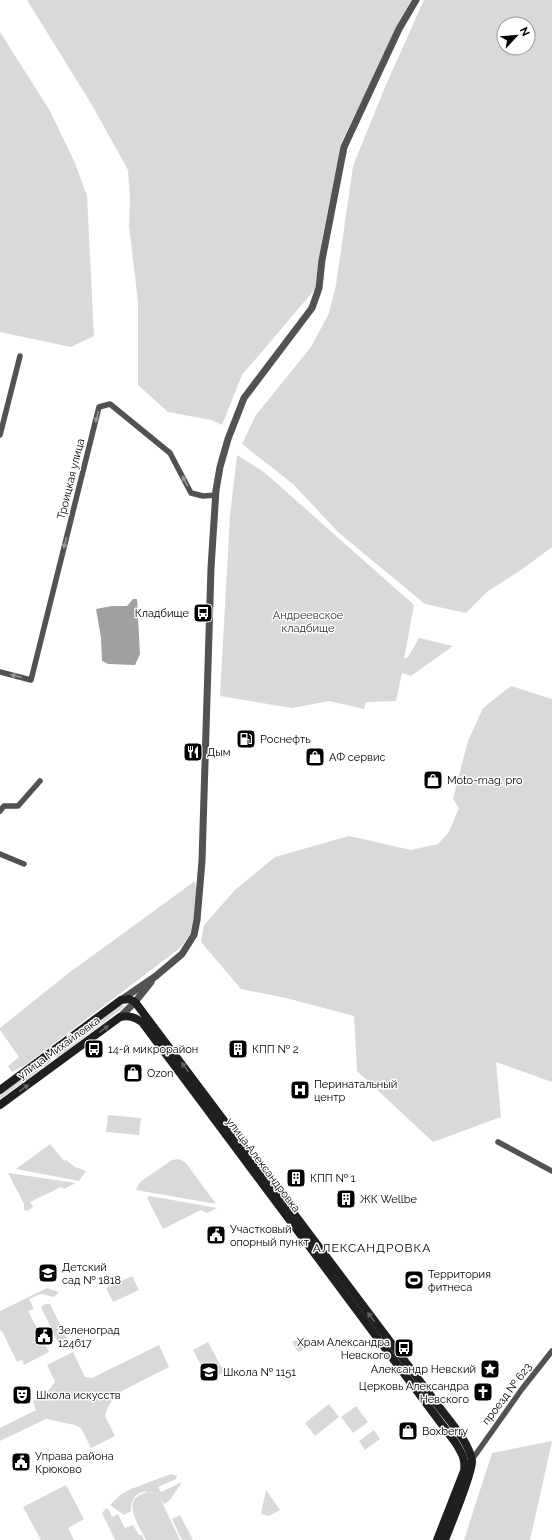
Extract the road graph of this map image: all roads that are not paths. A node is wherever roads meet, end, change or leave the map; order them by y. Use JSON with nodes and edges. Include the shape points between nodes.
{"nodes":[{"id":1,"x":416,"y":0,"type":"edge"},
{"id":2,"x":20,"y":356,"type":"dead end"},
{"id":3,"x":0,"y":435,"type":"edge"},
{"id":4,"x":216,"y":495,"type":"junction"},
{"id":5,"x":0,"y":672,"type":"edge"},
{"id":6,"x":40,"y":781,"type":"dead end"},
{"id":7,"x":0,"y":811,"type":"edge"},
{"id":8,"x":0,"y":854,"type":"edge"},
{"id":9,"x":24,"y":864,"type":"dead end"},
{"id":10,"x":156,"y":976,"type":"junction"},
{"id":11,"x":144,"y":990,"type":"junction"},
{"id":12,"x":130,"y":1000,"type":"junction"},
{"id":13,"x":120,"y":1017,"type":"junction"},
{"id":14,"x":144,"y":1019,"type":"junction"},
{"id":15,"x":0,"y":1090,"type":"edge"},
{"id":16,"x":0,"y":1106,"type":"edge"},
{"id":17,"x":498,"y":1142,"type":"dead end"},
{"id":18,"x":552,"y":1171,"type":"edge"},
{"id":19,"x":552,"y":1351,"type":"edge"},
{"id":20,"x":465,"y":1445,"type":"junction"},
{"id":21,"x":479,"y":1450,"type":"junction"},
{"id":22,"x":469,"y":1458,"type":"junction"},
{"id":23,"x":464,"y":1471,"type":"junction"},
{"id":24,"x":437,"y":1540,"type":"edge"},
{"id":25,"x":445,"y":1540,"type":"edge"}],
"edges":[{"from":1,"to":4,"type":"street","via":[[399,29],[344,147],[319,288],[312,308],[244,398],[228,439]]},
{"from":2,"to":3,"type":"street"},
{"from":4,"to":5,"type":"street","name":"Троицкая улица","one_way":true,"via":[[191,493],[170,453],[110,404],[100,407],[31,680]]},
{"from":4,"to":10,"type":"street","via":[[211,568],[202,853],[197,920],[194,935],[188,946]]},
{"from":6,"to":7,"type":"street","via":[[18,806],[4,806]]},
{"from":8,"to":9,"type":"street"},
{"from":10,"to":11,"type":"street"},
{"from":10,"to":12,"type":"street"},
{"from":11,"to":12,"type":"street"},
{"from":11,"to":14,"type":"street"},
{"from":12,"to":13,"type":"street","name":"улица Михайловка"},
{"from":12,"to":14,"type":"main road","name":"улица Александровка"},
{"from":12,"to":15,"type":"main road","name":"улица Михайловка"},
{"from":13,"to":14,"type":"main road","via":[[127,1015]]},
{"from":16,"to":13,"type":"main road","name":"улица Михайловка","one_way":true},
{"from":20,"to":14,"type":"main road","name":"улица Александровка","one_way":true,"via":[[437,1404]]},
{"from":14,"to":22,"type":"main road","name":"улица Александровка"},
{"from":17,"to":18,"type":"street"},
{"from":19,"to":21,"type":"street","name":"проезд № 623"},
{"from":20,"to":21,"type":"street"},
{"from":20,"to":22,"type":"main road","name":"улица Александровка"},
{"from":21,"to":22,"type":"street","name":"проезд № 623"},
{"from":21,"to":22,"type":"street"},
{"from":22,"to":23,"type":"street","name":"проезд № 623"},
{"from":22,"to":23,"type":"main road"},
{"from":22,"to":25,"type":"main road"},
{"from":23,"to":24,"type":"main road"}]}
